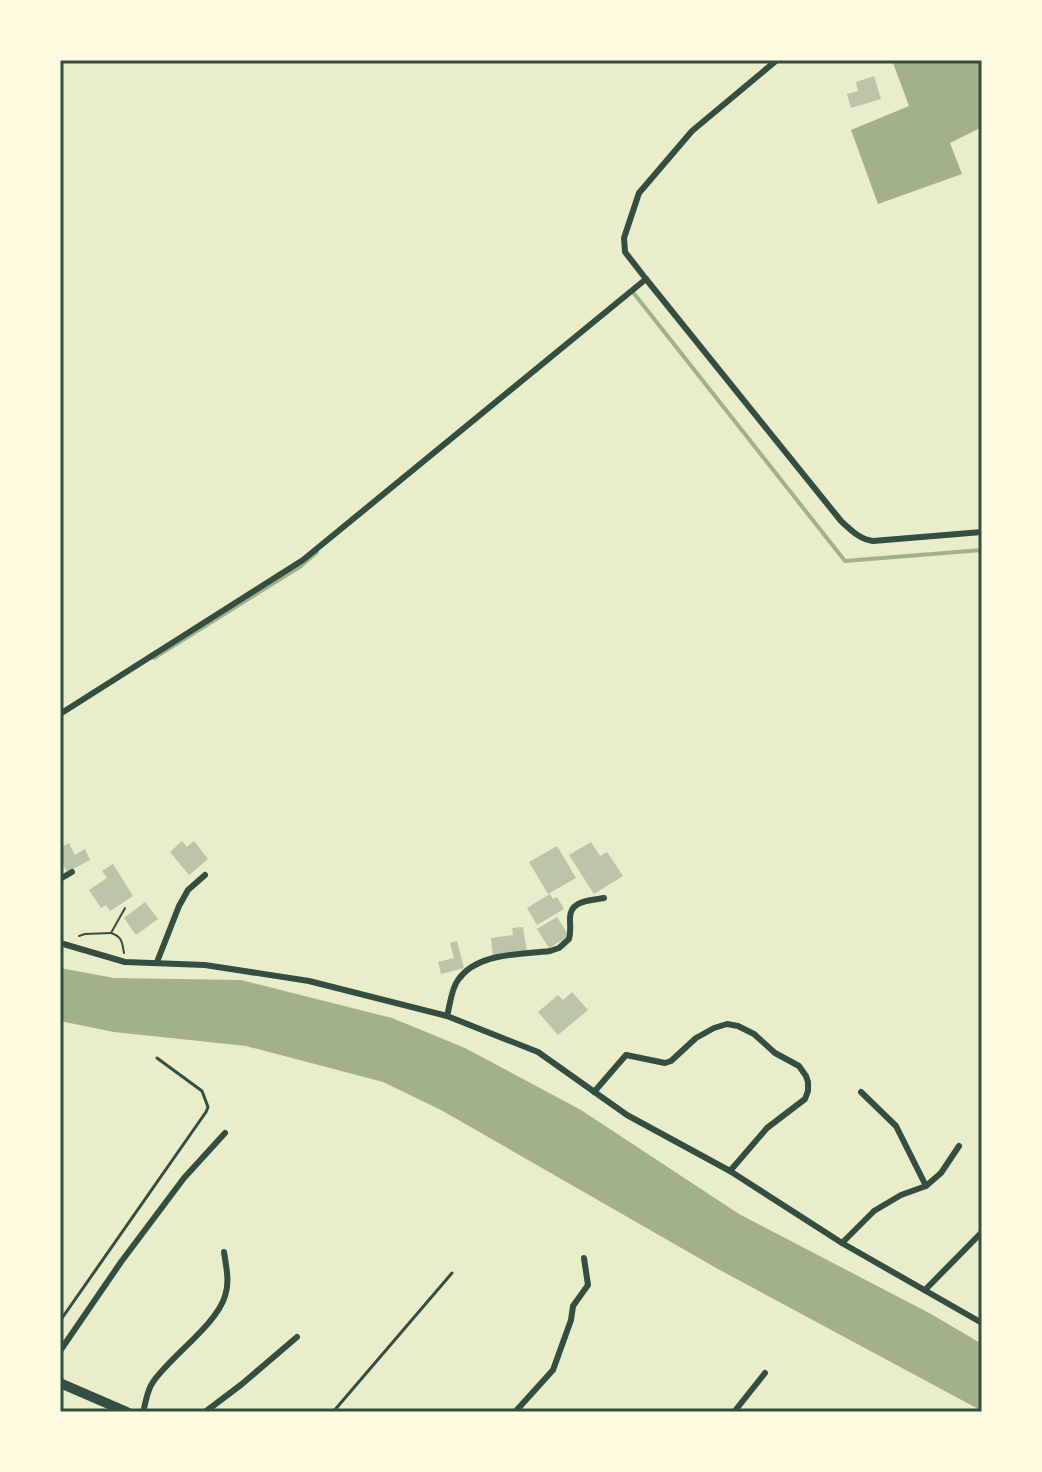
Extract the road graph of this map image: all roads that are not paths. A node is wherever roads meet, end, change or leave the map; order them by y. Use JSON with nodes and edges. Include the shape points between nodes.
{"nodes":[{"id":1,"x":777,"y":60,"type":"edge"},
{"id":2,"x":646,"y":279,"type":"junction"},
{"id":3,"x":982,"y":532,"type":"edge"},
{"id":4,"x":60,"y":714,"type":"edge"},
{"id":5,"x":72,"y":872,"type":"dead end"},
{"id":6,"x":205,"y":875,"type":"dead end"},
{"id":7,"x":60,"y":879,"type":"edge"},
{"id":8,"x":604,"y":898,"type":"dead end"},
{"id":9,"x":60,"y":943,"type":"edge"},
{"id":10,"x":157,"y":962,"type":"junction"},
{"id":11,"x":447,"y":1016,"type":"junction"},
{"id":12,"x":157,"y":1058,"type":"dead end"},
{"id":13,"x":594,"y":1092,"type":"junction"},
{"id":14,"x":861,"y":1092,"type":"dead end"},
{"id":15,"x":225,"y":1133,"type":"dead end"},
{"id":16,"x":959,"y":1146,"type":"dead end"},
{"id":17,"x":730,"y":1171,"type":"junction"},
{"id":18,"x":926,"y":1186,"type":"junction"},
{"id":19,"x":982,"y":1232,"type":"edge"},
{"id":20,"x":842,"y":1243,"type":"junction"},
{"id":21,"x":224,"y":1252,"type":"dead end"},
{"id":22,"x":584,"y":1258,"type":"dead end"},
{"id":23,"x":452,"y":1273,"type":"dead end"},
{"id":24,"x":925,"y":1290,"type":"junction"},
{"id":25,"x":60,"y":1321,"type":"edge"},
{"id":26,"x":982,"y":1323,"type":"edge"},
{"id":27,"x":297,"y":1337,"type":"dead end"},
{"id":28,"x":60,"y":1351,"type":"edge"},
{"id":29,"x":765,"y":1373,"type":"dead end"},
{"id":30,"x":60,"y":1383,"type":"edge"},
{"id":31,"x":127,"y":1412,"type":"edge"},
{"id":32,"x":143,"y":1412,"type":"edge"},
{"id":33,"x":205,"y":1412,"type":"edge"},
{"id":34,"x":333,"y":1412,"type":"edge"},
{"id":35,"x":515,"y":1412,"type":"edge"},
{"id":36,"x":734,"y":1412,"type":"edge"}],
"edges":[{"from":1,"to":2,"type":"street","via":[[692,131],[639,193],[624,238],[625,252]]},
{"from":2,"to":3,"type":"street","via":[[854,533],[873,541]]},
{"from":2,"to":4,"type":"street","via":[[303,560]]},
{"from":5,"to":7,"type":"street"},
{"from":6,"to":10,"type":"street","via":[[179,906]]},
{"from":8,"to":11,"type":"street","via":[[574,905],[569,939],[559,948],[475,964],[457,981]]},
{"from":9,"to":10,"type":"street","via":[[125,962]]},
{"from":10,"to":11,"type":"street","via":[[309,981]]},
{"from":11,"to":13,"type":"street","via":[[538,1052]]},
{"from":12,"to":25,"type":"lane","via":[[202,1091],[208,1107]]},
{"from":13,"to":17,"type":"street"},
{"from":13,"to":17,"type":"street","via":[[626,1055],[665,1063],[696,1038],[727,1024],[754,1034],[799,1066],[808,1091]]},
{"from":14,"to":18,"type":"street","via":[[896,1126]]},
{"from":15,"to":28,"type":"street","via":[[184,1178]]},
{"from":16,"to":18,"type":"street"},
{"from":17,"to":20,"type":"street"},
{"from":18,"to":20,"type":"street","via":[[874,1211]]},
{"from":19,"to":24,"type":"street"},
{"from":20,"to":24,"type":"street"},
{"from":21,"to":32,"type":"street","via":[[223,1303],[152,1383]]},
{"from":22,"to":35,"type":"street","via":[[588,1285],[573,1306],[553,1370]]},
{"from":23,"to":34,"type":"lane"},
{"from":24,"to":26,"type":"street"},
{"from":27,"to":33,"type":"street"},
{"from":29,"to":36,"type":"street"},
{"from":30,"to":31,"type":"highway"}]}
